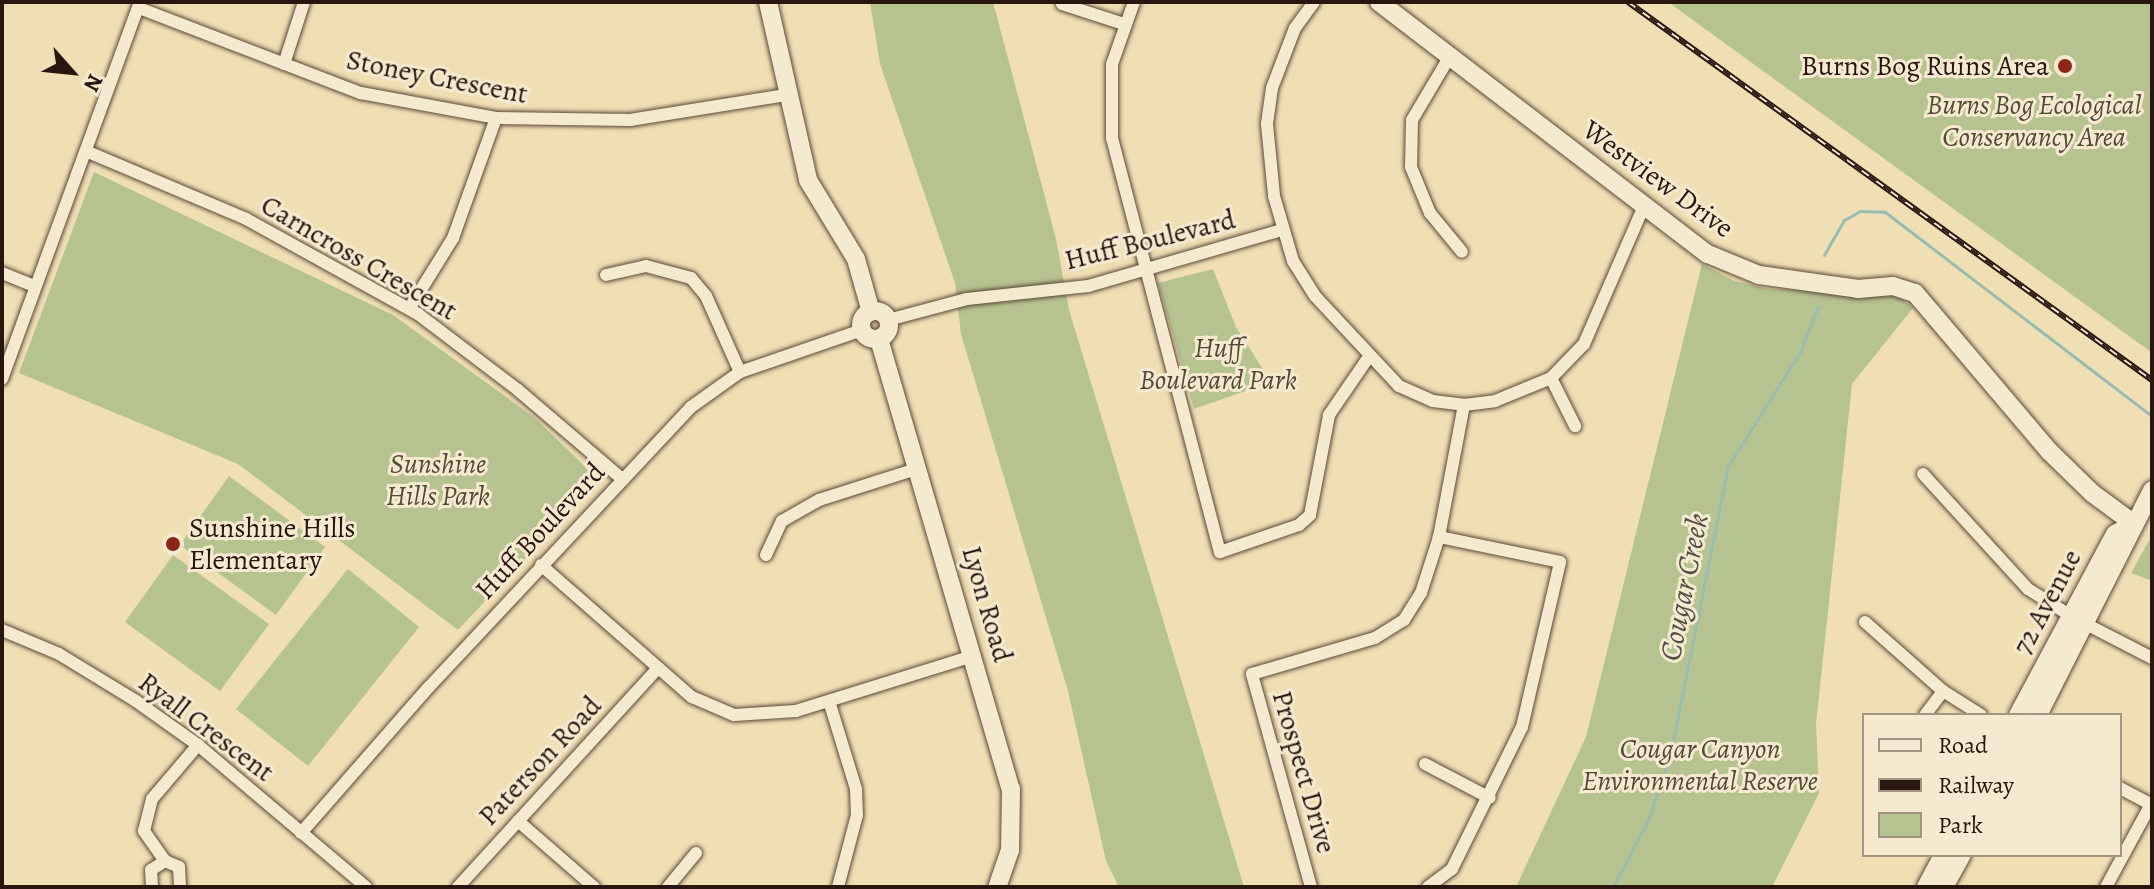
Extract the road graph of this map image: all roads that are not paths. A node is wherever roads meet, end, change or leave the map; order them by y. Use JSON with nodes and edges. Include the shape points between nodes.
{"nodes":[{"id":1,"x":304,"y":2,"type":"edge"},
{"id":2,"x":768,"y":2,"type":"edge"},
{"id":3,"x":1134,"y":2,"type":"edge"},
{"id":4,"x":1314,"y":2,"type":"edge"},
{"id":5,"x":1379,"y":2,"type":"edge"},
{"id":6,"x":1062,"y":4,"type":"dead end"},
{"id":7,"x":140,"y":5,"type":"edge"},
{"id":8,"x":1124,"y":24,"type":"junction"},
{"id":9,"x":1450,"y":56,"type":"junction"},
{"id":10,"x":284,"y":64,"type":"junction"},
{"id":11,"x":786,"y":95,"type":"junction"},
{"id":12,"x":496,"y":118,"type":"junction"},
{"id":13,"x":86,"y":151,"type":"junction"},
{"id":14,"x":1644,"y":206,"type":"junction"},
{"id":15,"x":1282,"y":230,"type":"junction"},
{"id":16,"x":1462,"y":252,"type":"dead end"},
{"id":17,"x":1148,"y":272,"type":"junction"},
{"id":18,"x":2,"y":273,"type":"edge"},
{"id":19,"x":606,"y":275,"type":"dead end"},
{"id":20,"x":35,"y":286,"type":"junction"},
{"id":21,"x":409,"y":309,"type":"junction"},
{"id":22,"x":880,"y":316,"type":"junction"},
{"id":23,"x":870,"y":334,"type":"junction"},
{"id":24,"x":1368,"y":358,"type":"junction"},
{"id":25,"x":740,"y":372,"type":"junction"},
{"id":26,"x":1551,"y":378,"type":"junction"},
{"id":27,"x":2,"y":379,"type":"edge"},
{"id":28,"x":1464,"y":405,"type":"junction"},
{"id":29,"x":1575,"y":426,"type":"dead end"},
{"id":30,"x":916,"y":469,"type":"junction"},
{"id":31,"x":1923,"y":474,"type":"dead end"},
{"id":32,"x":621,"y":478,"type":"junction"},
{"id":33,"x":2152,"y":490,"type":"edge"},
{"id":34,"x":2134,"y":524,"type":"junction"},
{"id":35,"x":1439,"y":537,"type":"junction"},
{"id":36,"x":766,"y":555,"type":"dead end"},
{"id":37,"x":541,"y":565,"type":"junction"},
{"id":38,"x":2078,"y":620,"type":"junction"},
{"id":39,"x":1865,"y":622,"type":"dead end"},
{"id":40,"x":2,"y":630,"type":"edge"},
{"id":41,"x":973,"y":656,"type":"junction"},
{"id":42,"x":2152,"y":658,"type":"edge"},
{"id":43,"x":658,"y":668,"type":"junction"},
{"id":44,"x":1943,"y":691,"type":"junction"},
{"id":45,"x":829,"y":701,"type":"junction"},
{"id":46,"x":1926,"y":713,"type":"edge"},
{"id":47,"x":1978,"y":713,"type":"edge"},
{"id":48,"x":2019,"y":713,"type":"edge"},
{"id":49,"x":2039,"y":713,"type":"edge"},
{"id":50,"x":198,"y":745,"type":"junction"},
{"id":51,"x":1425,"y":764,"type":"dead end"},
{"id":52,"x":2122,"y":789,"type":"edge"},
{"id":53,"x":1490,"y":798,"type":"junction"},
{"id":54,"x":2151,"y":804,"type":"edge"},
{"id":55,"x":518,"y":821,"type":"junction"},
{"id":56,"x":301,"y":833,"type":"junction"},
{"id":57,"x":696,"y":853,"type":"dead end"},
{"id":58,"x":1942,"y":857,"type":"edge"},
{"id":59,"x":1961,"y":857,"type":"edge"},
{"id":60,"x":165,"y":861,"type":"junction"},
{"id":61,"x":152,"y":887,"type":"edge"},
{"id":62,"x":180,"y":887,"type":"edge"},
{"id":63,"x":366,"y":887,"type":"edge"},
{"id":64,"x":458,"y":887,"type":"edge"},
{"id":65,"x":594,"y":887,"type":"edge"},
{"id":66,"x":668,"y":887,"type":"edge"},
{"id":67,"x":838,"y":887,"type":"edge"},
{"id":68,"x":997,"y":887,"type":"edge"},
{"id":69,"x":1311,"y":887,"type":"edge"},
{"id":70,"x":1428,"y":887,"type":"edge"},
{"id":71,"x":1926,"y":887,"type":"edge"},
{"id":72,"x":1944,"y":887,"type":"edge"},
{"id":73,"x":2106,"y":887,"type":"edge"}],
"edges":[{"from":1,"to":10,"type":"street"},
{"from":2,"to":11,"type":"street"},
{"from":3,"to":8,"type":"street"},
{"from":4,"to":15,"type":"street","via":[[1288,42],[1272,88],[1268,136]]},
{"from":5,"to":9,"type":"street","name":"Westview Drive"},
{"from":6,"to":8,"type":"street"},
{"from":7,"to":10,"type":"street","name":"Stoney Crescent"},
{"from":7,"to":13,"type":"street"},
{"from":8,"to":17,"type":"street","via":[[1112,64],[1112,138]]},
{"from":9,"to":14,"type":"street","name":"Westview Drive"},
{"from":9,"to":16,"type":"street","via":[[1412,120],[1411,167],[1430,213]]},
{"from":10,"to":12,"type":"street","name":"Stoney Crescent","via":[[361,93]]},
{"from":11,"to":12,"type":"street","name":"Stoney Crescent","via":[[630,120]]},
{"from":11,"to":22,"type":"street","via":[[808,180],[856,259]]},
{"from":12,"to":21,"type":"street","via":[[453,238]]},
{"from":13,"to":20,"type":"street"},
{"from":13,"to":21,"type":"street","name":"Carncross Crescent","via":[[246,219]]},
{"from":14,"to":26,"type":"street","via":[[1584,344]]},
{"from":14,"to":34,"type":"street","name":"Westview Drive","via":[[1708,254],[1759,275],[1858,289],[1893,286],[1915,293],[2049,451]]},
{"from":15,"to":17,"type":"street","name":"Huff Boulevard"},
{"from":15,"to":24,"type":"street","via":[[1315,296]]},
{"from":17,"to":22,"type":"street","name":"Huff Boulevard","via":[[1088,286],[967,299]]},
{"from":17,"to":24,"type":"street","via":[[1220,552],[1299,525],[1310,515],[1329,415]]},
{"from":18,"to":20,"type":"street"},
{"from":19,"to":25,"type":"street","via":[[646,266],[691,278],[706,296]]},
{"from":20,"to":27,"type":"street"},
{"from":21,"to":32,"type":"street","name":"Carncross Crescent","via":[[518,390]]},
{"from":22,"to":23,"type":"street","via":[[862,321]]},
{"from":22,"to":23,"type":"street","via":[[888,332]]},
{"from":23,"to":25,"type":"street","name":"Huff Boulevard"},
{"from":23,"to":30,"type":"street","name":"Lyon Road"},
{"from":24,"to":28,"type":"street","via":[[1416,395]]},
{"from":25,"to":32,"type":"street","name":"Huff Boulevard","via":[[691,407]]},
{"from":26,"to":28,"type":"street","via":[[1495,401]]},
{"from":26,"to":29,"type":"street"},
{"from":28,"to":35,"type":"street","name":"Prospect Drive"},
{"from":30,"to":36,"type":"street","via":[[867,481],[782,521]]},
{"from":30,"to":41,"type":"street","name":"Lyon Road"},
{"from":31,"to":38,"type":"street","via":[[2028,589]]},
{"from":32,"to":37,"type":"street","name":"Huff Boulevard"},
{"from":33,"to":34,"type":"street","name":"72 Avenue"},
{"from":34,"to":38,"type":"street","name":"72 Avenue"},
{"from":35,"to":53,"type":"street","via":[[1560,562],[1522,727]]},
{"from":35,"to":69,"type":"street","name":"Prospect Drive","via":[[1421,593],[1404,620],[1375,638],[1252,674]]},
{"from":37,"to":43,"type":"street"},
{"from":37,"to":56,"type":"street","name":"Huff Boulevard"},
{"from":38,"to":42,"type":"street"},
{"from":38,"to":48,"type":"street","name":"72 Avenue"},
{"from":38,"to":49,"type":"street","name":"72 Avenue"},
{"from":39,"to":44,"type":"street"},
{"from":40,"to":50,"type":"street","name":"Ryall Crescent","via":[[59,654]]},
{"from":41,"to":45,"type":"street"},
{"from":41,"to":68,"type":"street","name":"Lyon Road","via":[[1011,789],[1014,819]]},
{"from":43,"to":45,"type":"street","via":[[692,697],[734,715],[796,711]]},
{"from":43,"to":55,"type":"street","name":"Paterson Road"},
{"from":44,"to":46,"type":"street"},
{"from":44,"to":47,"type":"street"},
{"from":45,"to":67,"type":"street","via":[[856,789],[848,865]]},
{"from":50,"to":56,"type":"street","name":"Ryall Crescent"},
{"from":50,"to":60,"type":"street","via":[[152,799],[144,831]]},
{"from":51,"to":53,"type":"street"},
{"from":52,"to":54,"type":"street"},
{"from":53,"to":70,"type":"street","via":[[1452,869]]},
{"from":54,"to":73,"type":"street"},
{"from":55,"to":64,"type":"street","name":"Paterson Road"},
{"from":55,"to":65,"type":"street"},
{"from":56,"to":63,"type":"street","name":"Ryall Crescent"},
{"from":57,"to":66,"type":"street"},
{"from":58,"to":71,"type":"street"},
{"from":59,"to":72,"type":"street"},
{"from":60,"to":61,"type":"street","via":[[151,870]]},
{"from":60,"to":62,"type":"street","via":[[182,872]]}]}
